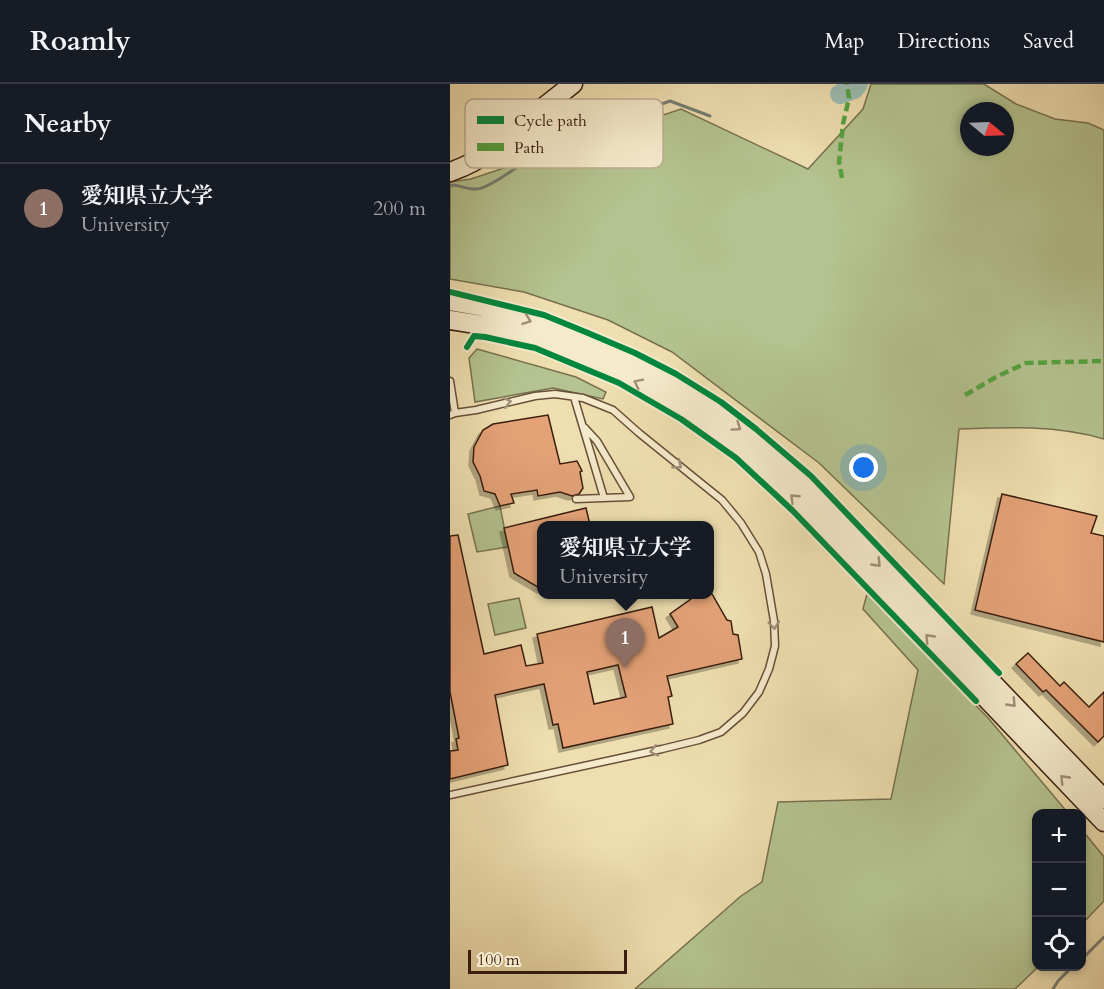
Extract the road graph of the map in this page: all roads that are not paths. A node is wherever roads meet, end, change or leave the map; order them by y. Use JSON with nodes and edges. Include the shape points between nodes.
{"nodes":[{"id":1,"x":573,"y":84,"type":"edge"},
{"id":2,"x":554,"y":99,"type":"edge"},
{"id":3,"x":465,"y":166,"type":"edge"},
{"id":4,"x":450,"y":172,"type":"edge"},
{"id":5,"x":450,"y":301,"type":"edge"},
{"id":6,"x":450,"y":320,"type":"edge"},
{"id":7,"x":450,"y":381,"type":"edge"},
{"id":8,"x":574,"y":397,"type":"junction"},
{"id":9,"x":453,"y":414,"type":"edge"},
{"id":10,"x":584,"y":427,"type":"junction"},
{"id":11,"x":604,"y":498,"type":"junction"},
{"id":12,"x":576,"y":499,"type":"dead end"},
{"id":13,"x":450,"y":795,"type":"edge"},
{"id":14,"x":1104,"y":799,"type":"edge"},
{"id":15,"x":1104,"y":822,"type":"edge"}],
"edges":[{"from":1,"to":2,"type":"main road"},
{"from":3,"to":4,"type":"main road"},
{"from":5,"to":14,"type":"main road","one_way":true,"via":[[522,318],[595,346],[660,377],[750,436],[810,493]]},
{"from":15,"to":6,"type":"main road","one_way":true,"via":[[799,502],[740,448],[655,391],[592,360],[488,326]]},
{"from":7,"to":9,"type":"lane"},
{"from":9,"to":8,"type":"lane","one_way":true,"via":[[535,396]]},
{"from":8,"to":10,"type":"lane"},
{"from":8,"to":13,"type":"lane","one_way":true,"via":[[613,410],[722,500],[741,523],[759,552],[766,574],[775,646],[769,669],[754,699],[721,732],[662,749]]},
{"from":10,"to":11,"type":"lane"},
{"from":10,"to":11,"type":"lane","via":[[597,441],[630,497]]},
{"from":11,"to":12,"type":"lane"}]}
